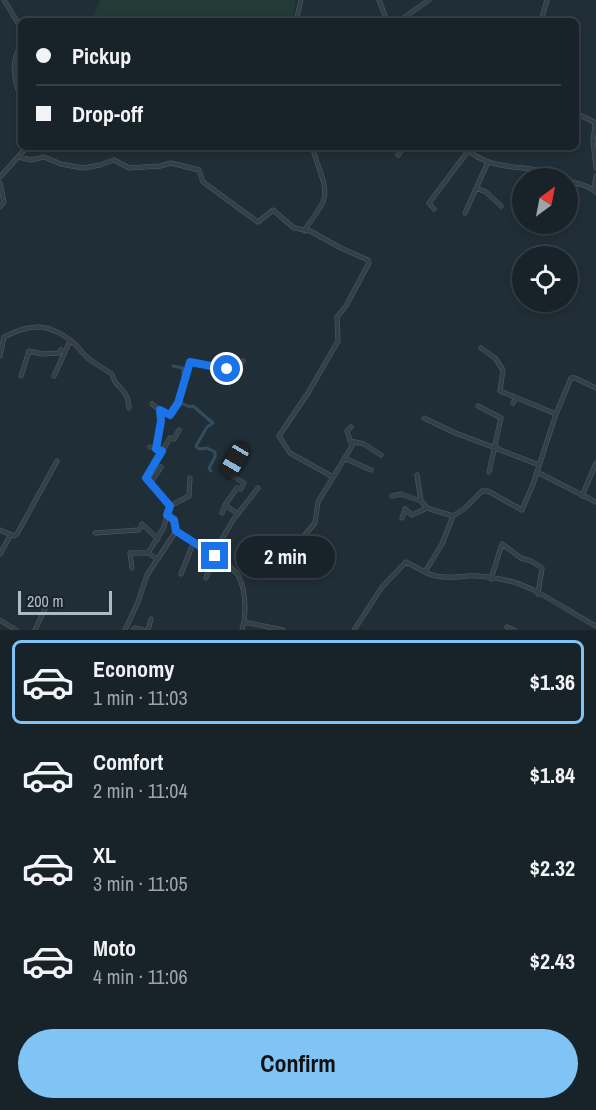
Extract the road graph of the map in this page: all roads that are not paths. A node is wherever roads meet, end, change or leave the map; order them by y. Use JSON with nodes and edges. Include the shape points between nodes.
{"nodes":[{"id":1,"x":4,"y":0,"type":"edge"},
{"id":2,"x":302,"y":0,"type":"edge"},
{"id":3,"x":379,"y":0,"type":"edge"},
{"id":4,"x":429,"y":0,"type":"edge"},
{"id":5,"x":547,"y":0,"type":"edge"},
{"id":6,"x":297,"y":18,"type":"edge"},
{"id":7,"x":386,"y":18,"type":"edge"},
{"id":8,"x":403,"y":18,"type":"edge"},
{"id":9,"x":542,"y":18,"type":"edge"},
{"id":10,"x":18,"y":23,"type":"edge"},
{"id":11,"x":18,"y":50,"type":"edge"},
{"id":12,"x":18,"y":86,"type":"edge"},
{"id":13,"x":579,"y":114,"type":"edge"},
{"id":14,"x":25,"y":150,"type":"edge"},
{"id":15,"x":313,"y":150,"type":"edge"},
{"id":16,"x":402,"y":150,"type":"edge"},
{"id":17,"x":466,"y":150,"type":"edge"},
{"id":18,"x":469,"y":150,"type":"edge"},
{"id":19,"x":398,"y":155,"type":"dead end"},
{"id":20,"x":19,"y":157,"type":"junction"},
{"id":21,"x":488,"y":162,"type":"junction"},
{"id":22,"x":526,"y":168,"type":"edge"},
{"id":23,"x":596,"y":168,"type":"edge"},
{"id":24,"x":596,"y":176,"type":"edge"},
{"id":25,"x":0,"y":177,"type":"edge"},
{"id":26,"x":0,"y":183,"type":"edge"},
{"id":27,"x":578,"y":184,"type":"edge"},
{"id":28,"x":476,"y":188,"type":"junction"},
{"id":29,"x":595,"y":191,"type":"edge"},
{"id":30,"x":501,"y":206,"type":"dead end"},
{"id":31,"x":0,"y":207,"type":"edge"},
{"id":32,"x":434,"y":209,"type":"dead end"},
{"id":33,"x":465,"y":213,"type":"dead end"},
{"id":34,"x":304,"y":231,"type":"junction"},
{"id":35,"x":2,"y":335,"type":"edge"},
{"id":36,"x":70,"y":341,"type":"junction"},
{"id":37,"x":481,"y":348,"type":"dead end"},
{"id":38,"x":64,"y":352,"type":"junction"},
{"id":39,"x":0,"y":356,"type":"edge"},
{"id":40,"x":243,"y":361,"type":"dead end"},
{"id":41,"x":21,"y":376,"type":"dead end"},
{"id":42,"x":54,"y":376,"type":"dead end"},
{"id":43,"x":596,"y":388,"type":"edge"},
{"id":44,"x":516,"y":398,"type":"junction"},
{"id":45,"x":152,"y":404,"type":"dead end"},
{"id":46,"x":513,"y":404,"type":"dead end"},
{"id":47,"x":478,"y":406,"type":"dead end"},
{"id":48,"x":129,"y":408,"type":"dead end"},
{"id":49,"x":160,"y":410,"type":"junction"},
{"id":50,"x":556,"y":414,"type":"junction"},
{"id":51,"x":424,"y":418,"type":"dead end"},
{"id":52,"x":351,"y":427,"type":"dead end"},
{"id":53,"x":179,"y":430,"type":"dead end"},
{"id":54,"x":350,"y":441,"type":"junction"},
{"id":55,"x":150,"y":447,"type":"dead end"},
{"id":56,"x":243,"y":447,"type":"dead end"},
{"id":57,"x":156,"y":449,"type":"junction"},
{"id":58,"x":498,"y":449,"type":"junction"},
{"id":59,"x":162,"y":451,"type":"junction"},
{"id":60,"x":381,"y":455,"type":"dead end"},
{"id":61,"x":344,"y":458,"type":"junction"},
{"id":62,"x":57,"y":461,"type":"dead end"},
{"id":63,"x":596,"y":463,"type":"edge"},
{"id":64,"x":539,"y":465,"type":"junction"},
{"id":65,"x":161,"y":467,"type":"dead end"},
{"id":66,"x":371,"y":470,"type":"dead end"},
{"id":67,"x":489,"y":472,"type":"dead end"},
{"id":68,"x":537,"y":472,"type":"junction"},
{"id":69,"x":417,"y":475,"type":"dead end"},
{"id":70,"x":333,"y":477,"type":"junction"},
{"id":71,"x":190,"y":478,"type":"dead end"},
{"id":72,"x":151,"y":482,"type":"junction"},
{"id":73,"x":258,"y":488,"type":"dead end"},
{"id":74,"x":393,"y":496,"type":"dead end"},
{"id":75,"x":582,"y":496,"type":"junction"},
{"id":76,"x":421,"y":501,"type":"junction"},
{"id":77,"x":596,"y":502,"type":"edge"},
{"id":78,"x":170,"y":506,"type":"junction"},
{"id":79,"x":225,"y":506,"type":"junction"},
{"id":80,"x":427,"y":508,"type":"junction"},
{"id":81,"x":222,"y":513,"type":"dead end"},
{"id":82,"x":238,"y":514,"type":"junction"},
{"id":83,"x":167,"y":515,"type":"junction"},
{"id":84,"x":453,"y":516,"type":"junction"},
{"id":85,"x":402,"y":518,"type":"dead end"},
{"id":86,"x":0,"y":530,"type":"edge"},
{"id":87,"x":176,"y":531,"type":"junction"},
{"id":88,"x":95,"y":533,"type":"dead end"},
{"id":89,"x":10,"y":536,"type":"junction"},
{"id":90,"x":303,"y":537,"type":"junction"},
{"id":91,"x":158,"y":539,"type":"junction"},
{"id":92,"x":194,"y":544,"type":"junction"},
{"id":93,"x":297,"y":544,"type":"dead end"},
{"id":94,"x":148,"y":553,"type":"junction"},
{"id":95,"x":0,"y":554,"type":"edge"},
{"id":96,"x":214,"y":555,"type":"junction"},
{"id":97,"x":157,"y":560,"type":"junction"},
{"id":98,"x":325,"y":562,"type":"dead end"},
{"id":99,"x":132,"y":568,"type":"dead end"},
{"id":100,"x":427,"y":573,"type":"junction"},
{"id":101,"x":181,"y":574,"type":"dead end"},
{"id":102,"x":206,"y":578,"type":"dead end"},
{"id":103,"x":491,"y":579,"type":"junction"},
{"id":104,"x":538,"y":594,"type":"junction"},
{"id":105,"x":45,"y":609,"type":"dead end"},
{"id":106,"x":151,"y":619,"type":"dead end"},
{"id":107,"x":0,"y":620,"type":"edge"},
{"id":108,"x":244,"y":622,"type":"junction"},
{"id":109,"x":596,"y":626,"type":"edge"},
{"id":110,"x":507,"y":627,"type":"dead end"},
{"id":111,"x":16,"y":630,"type":"edge"},
{"id":112,"x":35,"y":630,"type":"edge"},
{"id":113,"x":125,"y":630,"type":"edge"},
{"id":114,"x":133,"y":630,"type":"edge"},
{"id":115,"x":143,"y":630,"type":"edge"},
{"id":116,"x":148,"y":630,"type":"edge"},
{"id":117,"x":242,"y":630,"type":"edge"},
{"id":118,"x":283,"y":630,"type":"edge"},
{"id":119,"x":354,"y":630,"type":"edge"},
{"id":120,"x":514,"y":630,"type":"edge"}],
"edges":[{"from":1,"to":10,"type":"street"},
{"from":2,"to":6,"type":"street"},
{"from":3,"to":7,"type":"street"},
{"from":4,"to":8,"type":"street"},
{"from":5,"to":9,"type":"street"},
{"from":11,"to":12,"type":"street"},
{"from":13,"to":23,"type":"street","via":[[594,122]]},
{"from":14,"to":20,"type":"street"},
{"from":15,"to":34,"type":"street","via":[[325,189],[324,201]]},
{"from":16,"to":19,"type":"street"},
{"from":17,"to":32,"type":"street","via":[[429,204]]},
{"from":18,"to":21,"type":"street"},
{"from":20,"to":25,"type":"street"},
{"from":20,"to":34,"type":"street","via":[[44,157],[83,168],[114,160],[129,168],[171,163],[199,170],[203,182],[258,222],[273,210],[294,228]]},
{"from":21,"to":22,"type":"street"},
{"from":21,"to":28,"type":"street"},
{"from":24,"to":29,"type":"street"},
{"from":26,"to":31,"type":"street","via":[[4,202]]},
{"from":27,"to":29,"type":"street"},
{"from":28,"to":30,"type":"street"},
{"from":28,"to":33,"type":"street"},
{"from":34,"to":70,"type":"street","via":[[369,263],[337,317],[338,341],[279,436],[291,453]]},
{"from":35,"to":36,"type":"street","via":[[23,328],[45,327]]},
{"from":35,"to":39,"type":"street"},
{"from":36,"to":38,"type":"street"},
{"from":36,"to":48,"type":"street","via":[[112,374],[128,397]]},
{"from":37,"to":44,"type":"street","via":[[503,370],[500,390]]},
{"from":38,"to":41,"type":"street","via":[[29,351]]},
{"from":38,"to":42,"type":"street"},
{"from":40,"to":49,"type":"street","via":[[235,371],[190,362],[178,403],[170,415]]},
{"from":43,"to":50,"type":"street","via":[[571,378]]},
{"from":44,"to":46,"type":"street"},
{"from":44,"to":50,"type":"street"},
{"from":45,"to":49,"type":"street"},
{"from":47,"to":58,"type":"street","via":[[501,418],[495,444]]},
{"from":49,"to":57,"type":"street"},
{"from":50,"to":64,"type":"street"},
{"from":51,"to":58,"type":"street"},
{"from":52,"to":54,"type":"street"},
{"from":53,"to":59,"type":"street"},
{"from":54,"to":60,"type":"street","via":[[364,444]]},
{"from":54,"to":61,"type":"street","via":[[352,446]]},
{"from":55,"to":57,"type":"street"},
{"from":56,"to":79,"type":"street","via":[[228,473],[244,483]]},
{"from":57,"to":59,"type":"street"},
{"from":58,"to":64,"type":"street"},
{"from":58,"to":67,"type":"street","via":[[494,450]]},
{"from":59,"to":72,"type":"street","via":[[146,478]]},
{"from":61,"to":66,"type":"street"},
{"from":61,"to":70,"type":"street"},
{"from":62,"to":89,"type":"street","via":[[16,534]]},
{"from":63,"to":75,"type":"street"},
{"from":64,"to":68,"type":"street"},
{"from":65,"to":72,"type":"street"},
{"from":68,"to":75,"type":"street"},
{"from":68,"to":84,"type":"street","via":[[522,510],[485,490]]},
{"from":69,"to":76,"type":"street"},
{"from":70,"to":90,"type":"street","via":[[318,502],[315,523]]},
{"from":71,"to":78,"type":"street","via":[[189,496]]},
{"from":72,"to":78,"type":"street"},
{"from":73,"to":82,"type":"street"},
{"from":74,"to":76,"type":"street","via":[[401,494]]},
{"from":75,"to":77,"type":"street"},
{"from":76,"to":80,"type":"street"},
{"from":78,"to":83,"type":"street"},
{"from":79,"to":81,"type":"street"},
{"from":79,"to":82,"type":"street"},
{"from":80,"to":84,"type":"street"},
{"from":80,"to":85,"type":"street","via":[[412,515],[405,509]]},
{"from":82,"to":96,"type":"street","via":[[221,537]]},
{"from":83,"to":87,"type":"street","via":[[174,520]]},
{"from":83,"to":91,"type":"street"},
{"from":84,"to":100,"type":"street"},
{"from":86,"to":89,"type":"street"},
{"from":87,"to":92,"type":"street"},
{"from":87,"to":97,"type":"street"},
{"from":88,"to":91,"type":"street","via":[[139,530],[142,524]]},
{"from":89,"to":95,"type":"street"},
{"from":90,"to":93,"type":"street"},
{"from":90,"to":98,"type":"street","via":[[304,544]]},
{"from":91,"to":94,"type":"street"},
{"from":92,"to":96,"type":"street"},
{"from":92,"to":101,"type":"street"},
{"from":94,"to":97,"type":"street"},
{"from":94,"to":99,"type":"street","via":[[130,553]]},
{"from":96,"to":102,"type":"street"},
{"from":96,"to":108,"type":"street","via":[[238,574],[246,602]]},
{"from":97,"to":113,"type":"street"},
{"from":100,"to":103,"type":"street"},
{"from":100,"to":119,"type":"street","via":[[406,562],[382,587]]},
{"from":103,"to":104,"type":"street"},
{"from":103,"to":104,"type":"street","via":[[502,544],[542,568]]},
{"from":104,"to":109,"type":"street"},
{"from":105,"to":112,"type":"street"},
{"from":106,"to":116,"type":"street"},
{"from":107,"to":111,"type":"street"},
{"from":108,"to":117,"type":"street"},
{"from":108,"to":118,"type":"street"},
{"from":110,"to":120,"type":"street"},
{"from":114,"to":115,"type":"street"}]}
